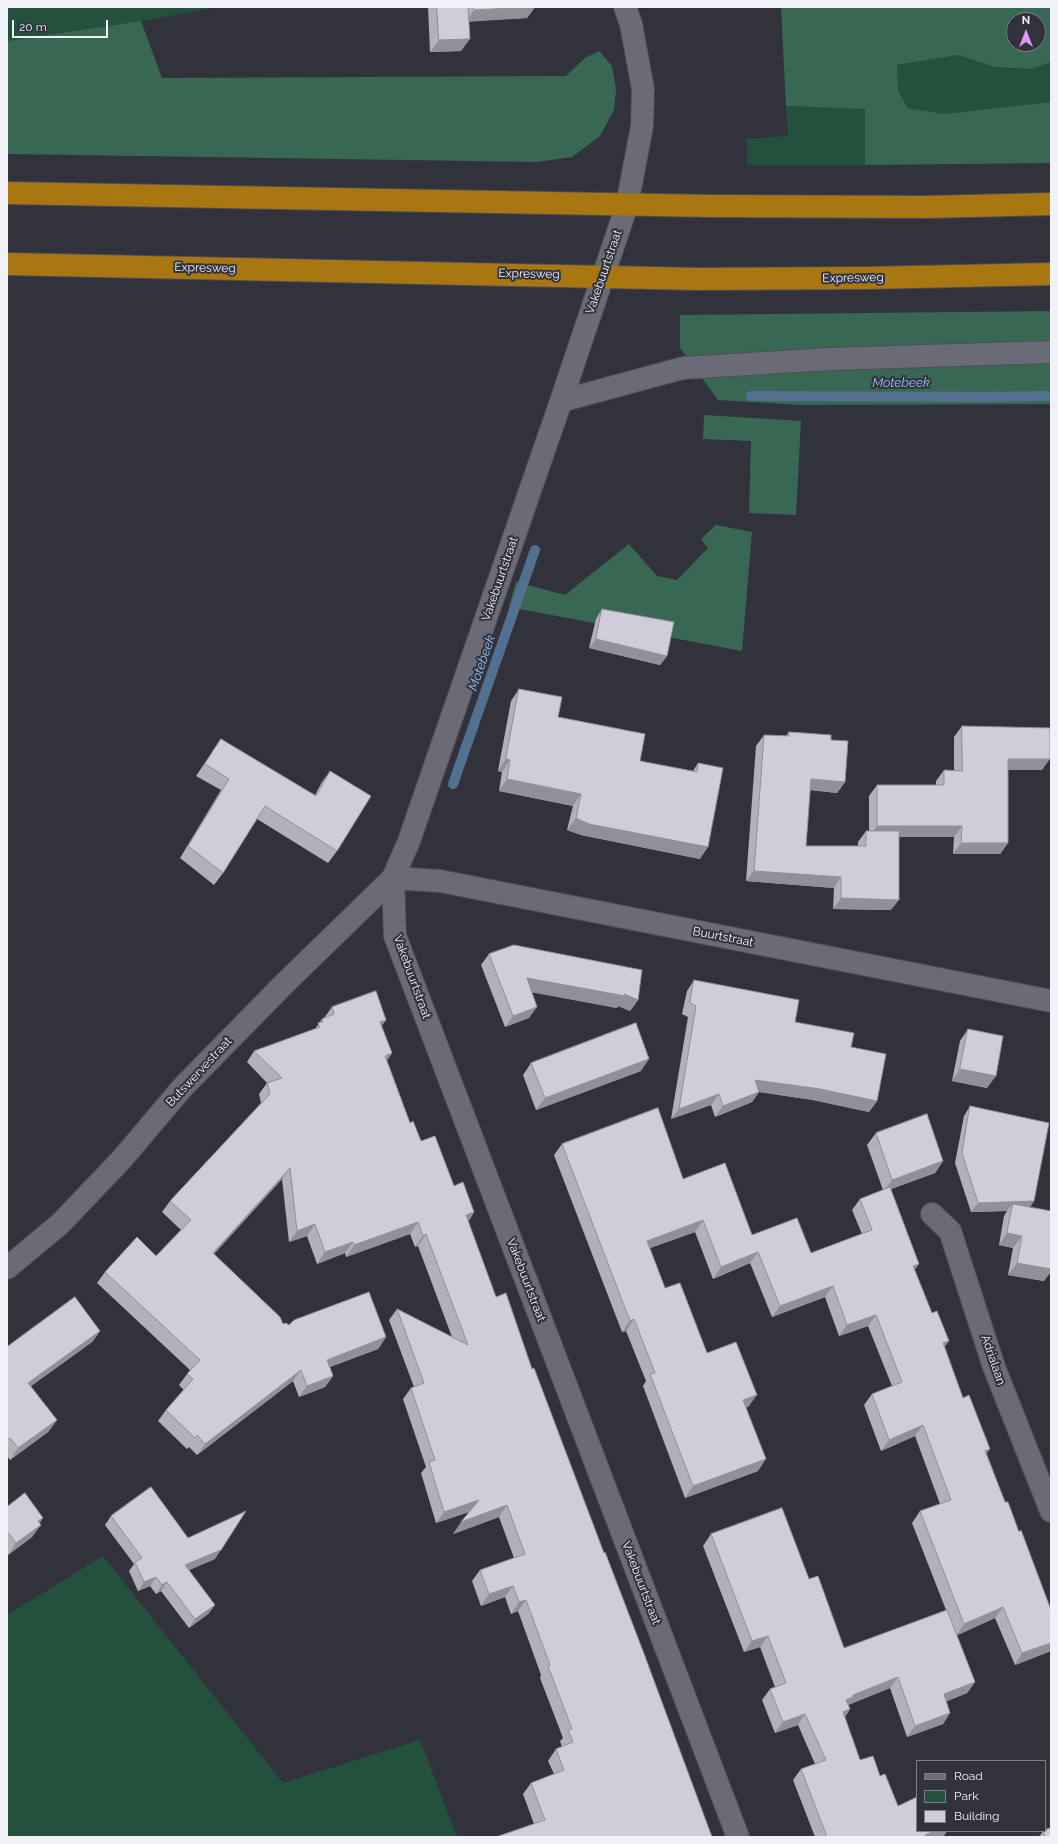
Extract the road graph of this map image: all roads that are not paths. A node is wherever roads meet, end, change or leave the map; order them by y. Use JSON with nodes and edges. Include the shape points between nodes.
{"nodes":[{"id":1,"x":625,"y":7,"type":"edge"},
{"id":2,"x":7,"y":193,"type":"edge"},
{"id":3,"x":1051,"y":204,"type":"edge"},
{"id":4,"x":627,"y":205,"type":"junction"},
{"id":5,"x":7,"y":264,"type":"edge"},
{"id":6,"x":1051,"y":274,"type":"edge"},
{"id":7,"x":602,"y":276,"type":"junction"},
{"id":8,"x":1051,"y":352,"type":"edge"},
{"id":9,"x":561,"y":401,"type":"junction"},
{"id":10,"x":393,"y":878,"type":"junction"},
{"id":11,"x":1051,"y":1001,"type":"edge"},
{"id":12,"x":932,"y":1214,"type":"dead end"},
{"id":13,"x":7,"y":1268,"type":"edge"},
{"id":14,"x":1051,"y":1511,"type":"edge"},
{"id":15,"x":738,"y":1837,"type":"edge"}],
"edges":[{"from":1,"to":4,"type":"street","name":"Vakebuurtstraat","via":[[631,24],[643,89],[642,126]]},
{"from":2,"to":4,"type":"highway"},
{"from":3,"to":4,"type":"highway","via":[[926,207]]},
{"from":4,"to":7,"type":"street","name":"Vakebuurtstraat"},
{"from":5,"to":7,"type":"highway","name":"Expresweg"},
{"from":6,"to":7,"type":"highway","name":"Expresweg","via":[[721,279]]},
{"from":7,"to":9,"type":"street","name":"Vakebuurtstraat"},
{"from":8,"to":9,"type":"street","via":[[830,359],[683,368]]},
{"from":9,"to":10,"type":"street","name":"Vakebuurtstraat","via":[[409,841]]},
{"from":10,"to":11,"type":"street","name":"Buurtstraat","via":[[440,882]]},
{"from":10,"to":13,"type":"street","name":"Butswervestraat","via":[[182,1088],[122,1159],[60,1224]]},
{"from":10,"to":15,"type":"street","name":"Vakebuurtstraat","via":[[395,936]]},
{"from":12,"to":14,"type":"street","name":"Adrialaan","via":[[950,1231],[994,1367]]}]}
